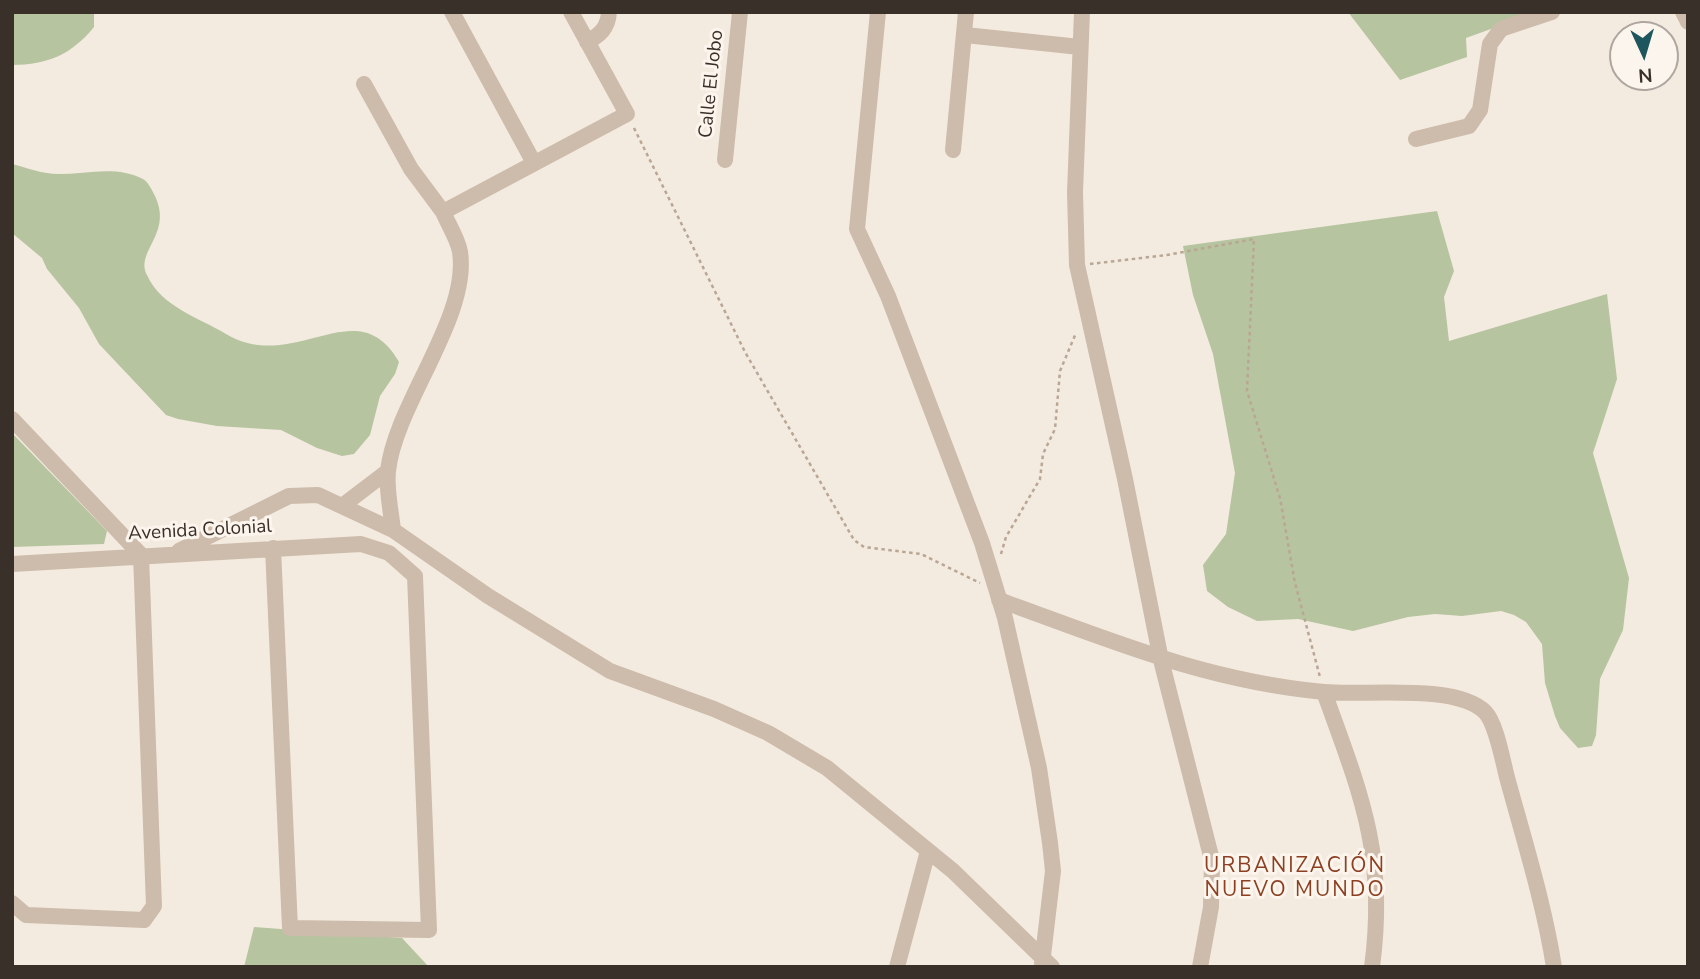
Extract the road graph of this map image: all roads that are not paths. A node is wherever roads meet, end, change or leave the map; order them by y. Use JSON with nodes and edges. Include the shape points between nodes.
{"nodes":[{"id":1,"x":452,"y":12,"type":"edge"},
{"id":2,"x":570,"y":12,"type":"edge"},
{"id":3,"x":609,"y":12,"type":"edge"},
{"id":4,"x":740,"y":12,"type":"edge"},
{"id":5,"x":878,"y":12,"type":"edge"},
{"id":6,"x":966,"y":12,"type":"edge"},
{"id":7,"x":1082,"y":12,"type":"edge"},
{"id":8,"x":1552,"y":12,"type":"edge"},
{"id":9,"x":1684,"y":12,"type":"edge"},
{"id":10,"x":1688,"y":22,"type":"edge"},
{"id":11,"x":965,"y":35,"type":"junction"},
{"id":12,"x":587,"y":42,"type":"junction"},
{"id":13,"x":1080,"y":47,"type":"junction"},
{"id":14,"x":364,"y":85,"type":"dead end"},
{"id":15,"x":1416,"y":139,"type":"dead end"},
{"id":16,"x":953,"y":150,"type":"dead end"},
{"id":17,"x":725,"y":160,"type":"dead end"},
{"id":18,"x":534,"y":163,"type":"junction"},
{"id":19,"x":443,"y":212,"type":"junction"},
{"id":20,"x":12,"y":419,"type":"edge"},
{"id":21,"x":388,"y":471,"type":"junction"},
{"id":22,"x":342,"y":506,"type":"junction"},
{"id":23,"x":393,"y":530,"type":"junction"},
{"id":24,"x":273,"y":548,"type":"junction"},
{"id":25,"x":173,"y":554,"type":"junction"},
{"id":26,"x":141,"y":555,"type":"junction"},
{"id":27,"x":12,"y":564,"type":"edge"},
{"id":28,"x":998,"y":595,"type":"junction"},
{"id":29,"x":1161,"y":660,"type":"junction"},
{"id":30,"x":1324,"y":692,"type":"junction"},
{"id":31,"x":928,"y":850,"type":"junction"},
{"id":32,"x":12,"y":903,"type":"edge"},
{"id":33,"x":1046,"y":964,"type":"edge"},
{"id":34,"x":897,"y":967,"type":"edge"},
{"id":35,"x":1200,"y":967,"type":"edge"},
{"id":36,"x":1372,"y":967,"type":"edge"},
{"id":37,"x":1554,"y":967,"type":"edge"}],
"edges":[{"from":1,"to":18,"type":"street"},
{"from":2,"to":12,"type":"street"},
{"from":3,"to":12,"type":"street","via":[[601,34]]},
{"from":4,"to":17,"type":"street","name":"Calle El Jobo"},
{"from":5,"to":28,"type":"street","via":[[857,229],[893,309]]},
{"from":6,"to":11,"type":"street"},
{"from":7,"to":13,"type":"street"},
{"from":8,"to":15,"type":"street","via":[[1501,29],[1490,44],[1480,110],[1469,126]]},
{"from":9,"to":10,"type":"street"},
{"from":11,"to":13,"type":"street"},
{"from":11,"to":16,"type":"street"},
{"from":12,"to":18,"type":"street","via":[[627,114]]},
{"from":13,"to":29,"type":"street","via":[[1077,265]]},
{"from":14,"to":19,"type":"street","via":[[411,169]]},
{"from":18,"to":19,"type":"street"},
{"from":19,"to":21,"type":"street","via":[[460,251],[459,280],[443,332],[399,431]]},
{"from":20,"to":26,"type":"street"},
{"from":21,"to":22,"type":"street"},
{"from":21,"to":23,"type":"street"},
{"from":22,"to":23,"type":"street"},
{"from":22,"to":25,"type":"street","via":[[318,495],[289,496]]},
{"from":23,"to":31,"type":"street","via":[[488,596],[610,671],[768,733],[827,768]]},
{"from":24,"to":24,"type":"street","name":"Avenida Colonial","via":[[361,544],[388,554],[415,576],[429,930],[290,928]]},
{"from":24,"to":25,"type":"street","name":"Avenida Colonial"},
{"from":25,"to":26,"type":"street","name":"Avenida Colonial"},
{"from":26,"to":27,"type":"street","name":"Avenida Colonial"},
{"from":26,"to":32,"type":"street","via":[[154,906],[144,920],[26,915]]},
{"from":28,"to":29,"type":"street"},
{"from":28,"to":33,"type":"street","via":[[1039,768],[1050,843],[1053,871]]},
{"from":29,"to":30,"type":"street","via":[[1206,673]]},
{"from":29,"to":35,"type":"street","via":[[1212,860],[1211,907]]},
{"from":30,"to":36,"type":"street","via":[[1372,835],[1378,910]]},
{"from":30,"to":37,"type":"street","via":[[1443,696],[1473,701],[1488,714],[1547,921]]},
{"from":31,"to":33,"type":"street"},
{"from":31,"to":34,"type":"street"}]}
